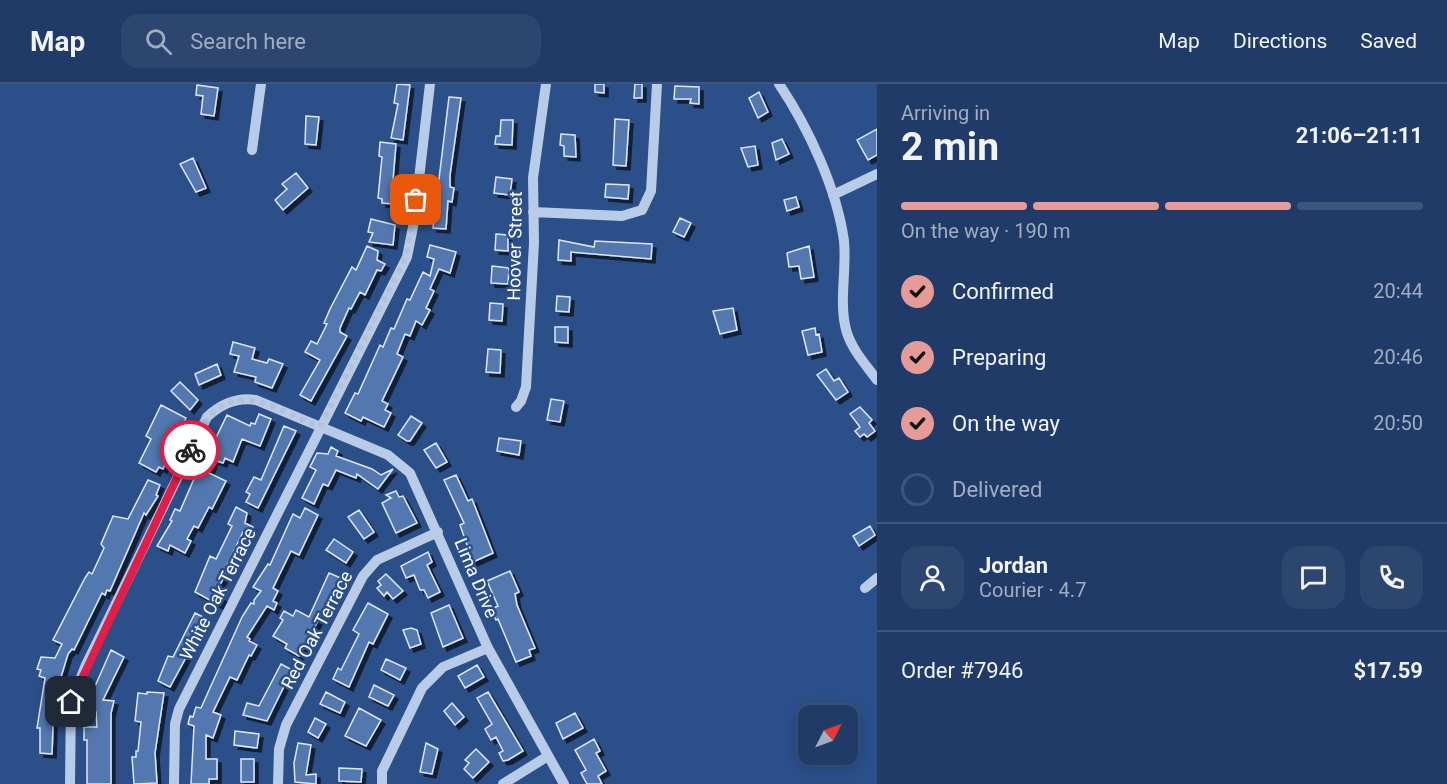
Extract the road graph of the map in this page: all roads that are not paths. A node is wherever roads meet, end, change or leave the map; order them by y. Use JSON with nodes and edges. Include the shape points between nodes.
{"nodes":[{"id":1,"x":261,"y":84,"type":"edge"},
{"id":2,"x":430,"y":84,"type":"edge"},
{"id":3,"x":546,"y":84,"type":"edge"},
{"id":4,"x":657,"y":84,"type":"edge"},
{"id":5,"x":779,"y":84,"type":"edge"},
{"id":6,"x":252,"y":150,"type":"dead end"},
{"id":7,"x":877,"y":174,"type":"edge"},
{"id":8,"x":834,"y":195,"type":"junction"},
{"id":9,"x":533,"y":212,"type":"junction"},
{"id":10,"x":877,"y":380,"type":"edge"},
{"id":11,"x":516,"y":407,"type":"dead end"},
{"id":12,"x":320,"y":427,"type":"junction"},
{"id":13,"x":438,"y":532,"type":"junction"},
{"id":14,"x":877,"y":578,"type":"edge"},
{"id":15,"x":865,"y":588,"type":"dead end"},
{"id":16,"x":488,"y":648,"type":"junction"},
{"id":17,"x":548,"y":756,"type":"junction"},
{"id":18,"x":70,"y":784,"type":"edge"},
{"id":19,"x":174,"y":784,"type":"edge"},
{"id":20,"x":278,"y":784,"type":"edge"},
{"id":21,"x":382,"y":784,"type":"edge"},
{"id":22,"x":503,"y":784,"type":"edge"},
{"id":23,"x":564,"y":784,"type":"edge"}],
"edges":[{"from":1,"to":6,"type":"street"},
{"from":2,"to":12,"type":"street","name":"White Oak Terrace","via":[[414,222],[406,257]]},
{"from":3,"to":9,"type":"street","name":"Hoover Street","via":[[533,178]]},
{"from":4,"to":9,"type":"street","via":[[651,191],[642,210],[622,216]]},
{"from":5,"to":8,"type":"street"},
{"from":7,"to":8,"type":"street"},
{"from":8,"to":10,"type":"street","via":[[844,242],[845,324],[854,349]]},
{"from":9,"to":11,"type":"street","name":"Hoover Street","via":[[526,387]]},
{"from":12,"to":13,"type":"street","name":"Lima Drive","via":[[405,466],[415,479]]},
{"from":12,"to":18,"type":"street","name":"Lima Drive","via":[[246,399],[222,406],[207,417],[73,696],[69,720]]},
{"from":12,"to":19,"type":"street","name":"White Oak Terrace","via":[[179,709]]},
{"from":13,"to":16,"type":"street","name":"Lima Drive"},
{"from":13,"to":20,"type":"street","name":"Red Oak Terrace","via":[[377,560],[363,576],[286,725],[279,749]]},
{"from":14,"to":15,"type":"street"},
{"from":16,"to":17,"type":"street","name":"Lima Drive"},
{"from":16,"to":21,"type":"street","via":[[443,667],[422,688],[382,771]]},
{"from":17,"to":22,"type":"street"},
{"from":17,"to":23,"type":"street","name":"Lima Drive"}]}
